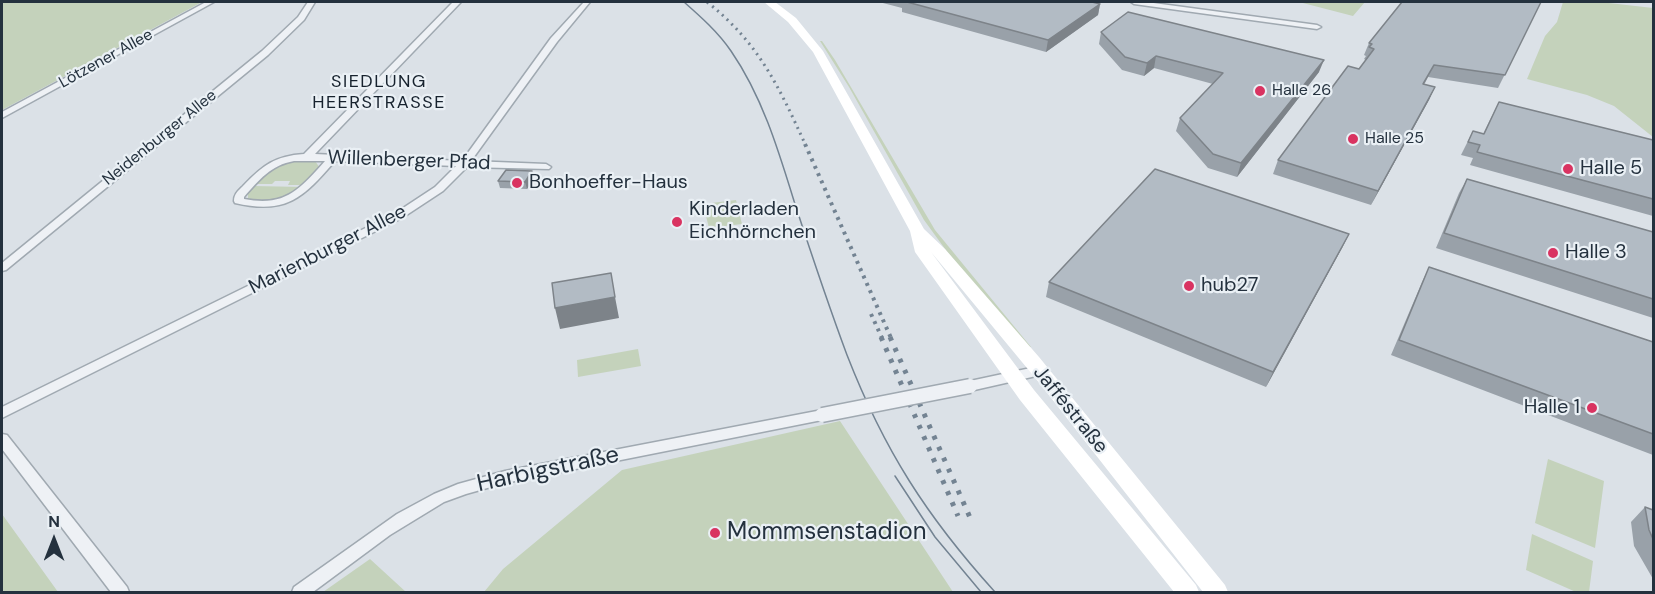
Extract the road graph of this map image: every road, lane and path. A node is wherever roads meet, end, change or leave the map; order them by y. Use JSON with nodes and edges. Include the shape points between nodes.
{"nodes":[{"id":1,"x":210,"y":2,"type":"edge"},
{"id":2,"x":311,"y":2,"type":"edge"},
{"id":3,"x":457,"y":2,"type":"edge"},
{"id":4,"x":587,"y":2,"type":"edge"},
{"id":5,"x":769,"y":2,"type":"edge"},
{"id":6,"x":1134,"y":2,"type":"edge"},
{"id":7,"x":1185,"y":5,"type":"edge"},
{"id":8,"x":1317,"y":27,"type":"dead end"},
{"id":9,"x":2,"y":115,"type":"edge"},
{"id":10,"x":307,"y":157,"type":"junction"},
{"id":11,"x":332,"y":158,"type":"junction"},
{"id":12,"x":465,"y":163,"type":"junction"},
{"id":13,"x":546,"y":167,"type":"dead end"},
{"id":14,"x":918,"y":231,"type":"junction"},
{"id":15,"x":2,"y":268,"type":"edge"},
{"id":16,"x":1040,"y":371,"type":"junction"},
{"id":17,"x":1013,"y":377,"type":"junction"},
{"id":18,"x":2,"y":413,"type":"edge"},
{"id":19,"x":2,"y":439,"type":"edge"},
{"id":20,"x":121,"y":592,"type":"edge"},
{"id":21,"x":300,"y":592,"type":"edge"},
{"id":22,"x":1188,"y":592,"type":"edge"},
{"id":23,"x":1217,"y":592,"type":"edge"}],
"edges":[{"from":1,"to":9,"type":"street","name":"Lötzener Allee"},
{"from":2,"to":15,"type":"street","name":"Neidenburger Allee","via":[[301,18],[265,53]]},
{"from":3,"to":10,"type":"street"},
{"from":4,"to":12,"type":"street","name":"Marienburger Allee","via":[[554,40]]},
{"from":5,"to":14,"type":"main road","name":"Jafféstraße","via":[[792,20],[818,51]]},
{"from":6,"to":7,"type":"street"},
{"from":7,"to":8,"type":"street"},
{"from":10,"to":11,"type":"street","name":"Willenberger Pfad"},
{"from":10,"to":11,"type":"street","name":"Willenberger Pfad","via":[[290,157],[269,165],[239,201],[276,205],[289,202]]},
{"from":11,"to":12,"type":"street","name":"Willenberger Pfad"},
{"from":12,"to":13,"type":"street","name":"Willenberger Pfad"},
{"from":12,"to":18,"type":"street","name":"Marienburger Allee","via":[[439,189],[398,216]]},
{"from":14,"to":16,"type":"main road","name":"Jafféstraße"},
{"from":14,"to":17,"type":"main road","name":"Jafféstraße","via":[[923,252],[932,266]]},
{"from":16,"to":17,"type":"street"},
{"from":16,"to":23,"type":"main road","name":"Jafféstraße"},
{"from":17,"to":21,"type":"street","name":"Harbigstraße","bridge":true,"via":[[468,486],[410,515]]},
{"from":17,"to":22,"type":"main road","name":"Jafféstraße"},
{"from":19,"to":20,"type":"street"}]}
